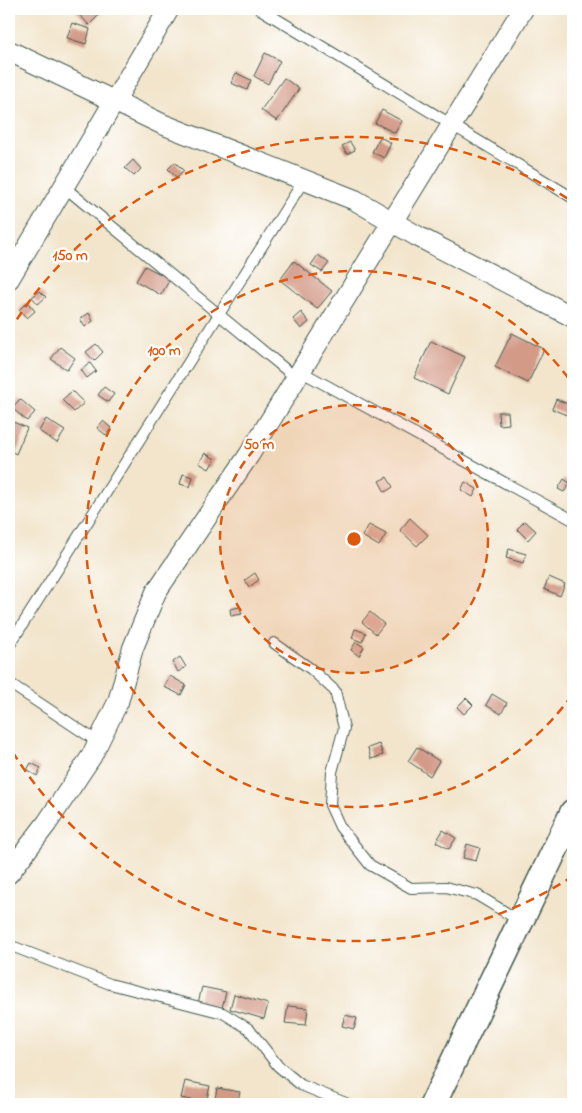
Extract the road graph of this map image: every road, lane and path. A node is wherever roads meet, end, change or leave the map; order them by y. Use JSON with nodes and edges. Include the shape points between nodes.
{"nodes":[{"id":1,"x":169,"y":9,"type":"edge"},
{"id":2,"x":260,"y":9,"type":"edge"},
{"id":3,"x":523,"y":9,"type":"edge"},
{"id":4,"x":9,"y":51,"type":"edge"},
{"id":5,"x":114,"y":101,"type":"junction"},
{"id":6,"x":452,"y":124,"type":"junction"},
{"id":7,"x":304,"y":180,"type":"junction"},
{"id":8,"x":63,"y":186,"type":"junction"},
{"id":9,"x":573,"y":198,"type":"edge"},
{"id":10,"x":392,"y":221,"type":"junction"},
{"id":11,"x":9,"y":279,"type":"edge"},
{"id":12,"x":218,"y":314,"type":"junction"},
{"id":13,"x":573,"y":317,"type":"edge"},
{"id":14,"x":298,"y":374,"type":"junction"},
{"id":15,"x":573,"y":520,"type":"edge"},
{"id":16,"x":274,"y":643,"type":"dead end"},
{"id":17,"x":9,"y":646,"type":"edge"},
{"id":18,"x":9,"y":683,"type":"edge"},
{"id":19,"x":98,"y":742,"type":"junction"},
{"id":20,"x":573,"y":812,"type":"edge"},
{"id":21,"x":9,"y":873,"type":"edge"},
{"id":22,"x":520,"y":922,"type":"junction"},
{"id":23,"x":9,"y":945,"type":"edge"},
{"id":24,"x":348,"y":1104,"type":"edge"},
{"id":25,"x":433,"y":1104,"type":"edge"}],
"edges":[{"from":1,"to":5,"type":"street"},
{"from":2,"to":6,"type":"lane"},
{"from":3,"to":6,"type":"street"},
{"from":4,"to":5,"type":"street"},
{"from":5,"to":7,"type":"street","via":[[162,124]]},
{"from":5,"to":8,"type":"street"},
{"from":6,"to":9,"type":"lane"},
{"from":6,"to":10,"type":"street"},
{"from":7,"to":10,"type":"street","via":[[355,200]]},
{"from":7,"to":12,"type":"lane"},
{"from":8,"to":11,"type":"street"},
{"from":8,"to":12,"type":"lane"},
{"from":10,"to":13,"type":"street"},
{"from":10,"to":14,"type":"street"},
{"from":12,"to":14,"type":"lane"},
{"from":12,"to":17,"type":"lane"},
{"from":14,"to":15,"type":"lane"},
{"from":14,"to":19,"type":"street","via":[[249,455],[156,592],[133,648],[118,702]]},
{"from":16,"to":22,"type":"lane","via":[[312,669],[335,691],[344,728],[332,772],[330,805],[340,827],[370,865],[411,888],[446,887],[477,895]]},
{"from":18,"to":19,"type":"lane"},
{"from":19,"to":21,"type":"street","via":[[47,823]]},
{"from":20,"to":22,"type":"street"},
{"from":22,"to":25,"type":"street"},
{"from":23,"to":24,"type":"lane","via":[[110,984],[223,1013],[249,1029],[278,1066],[301,1085]]}]}
